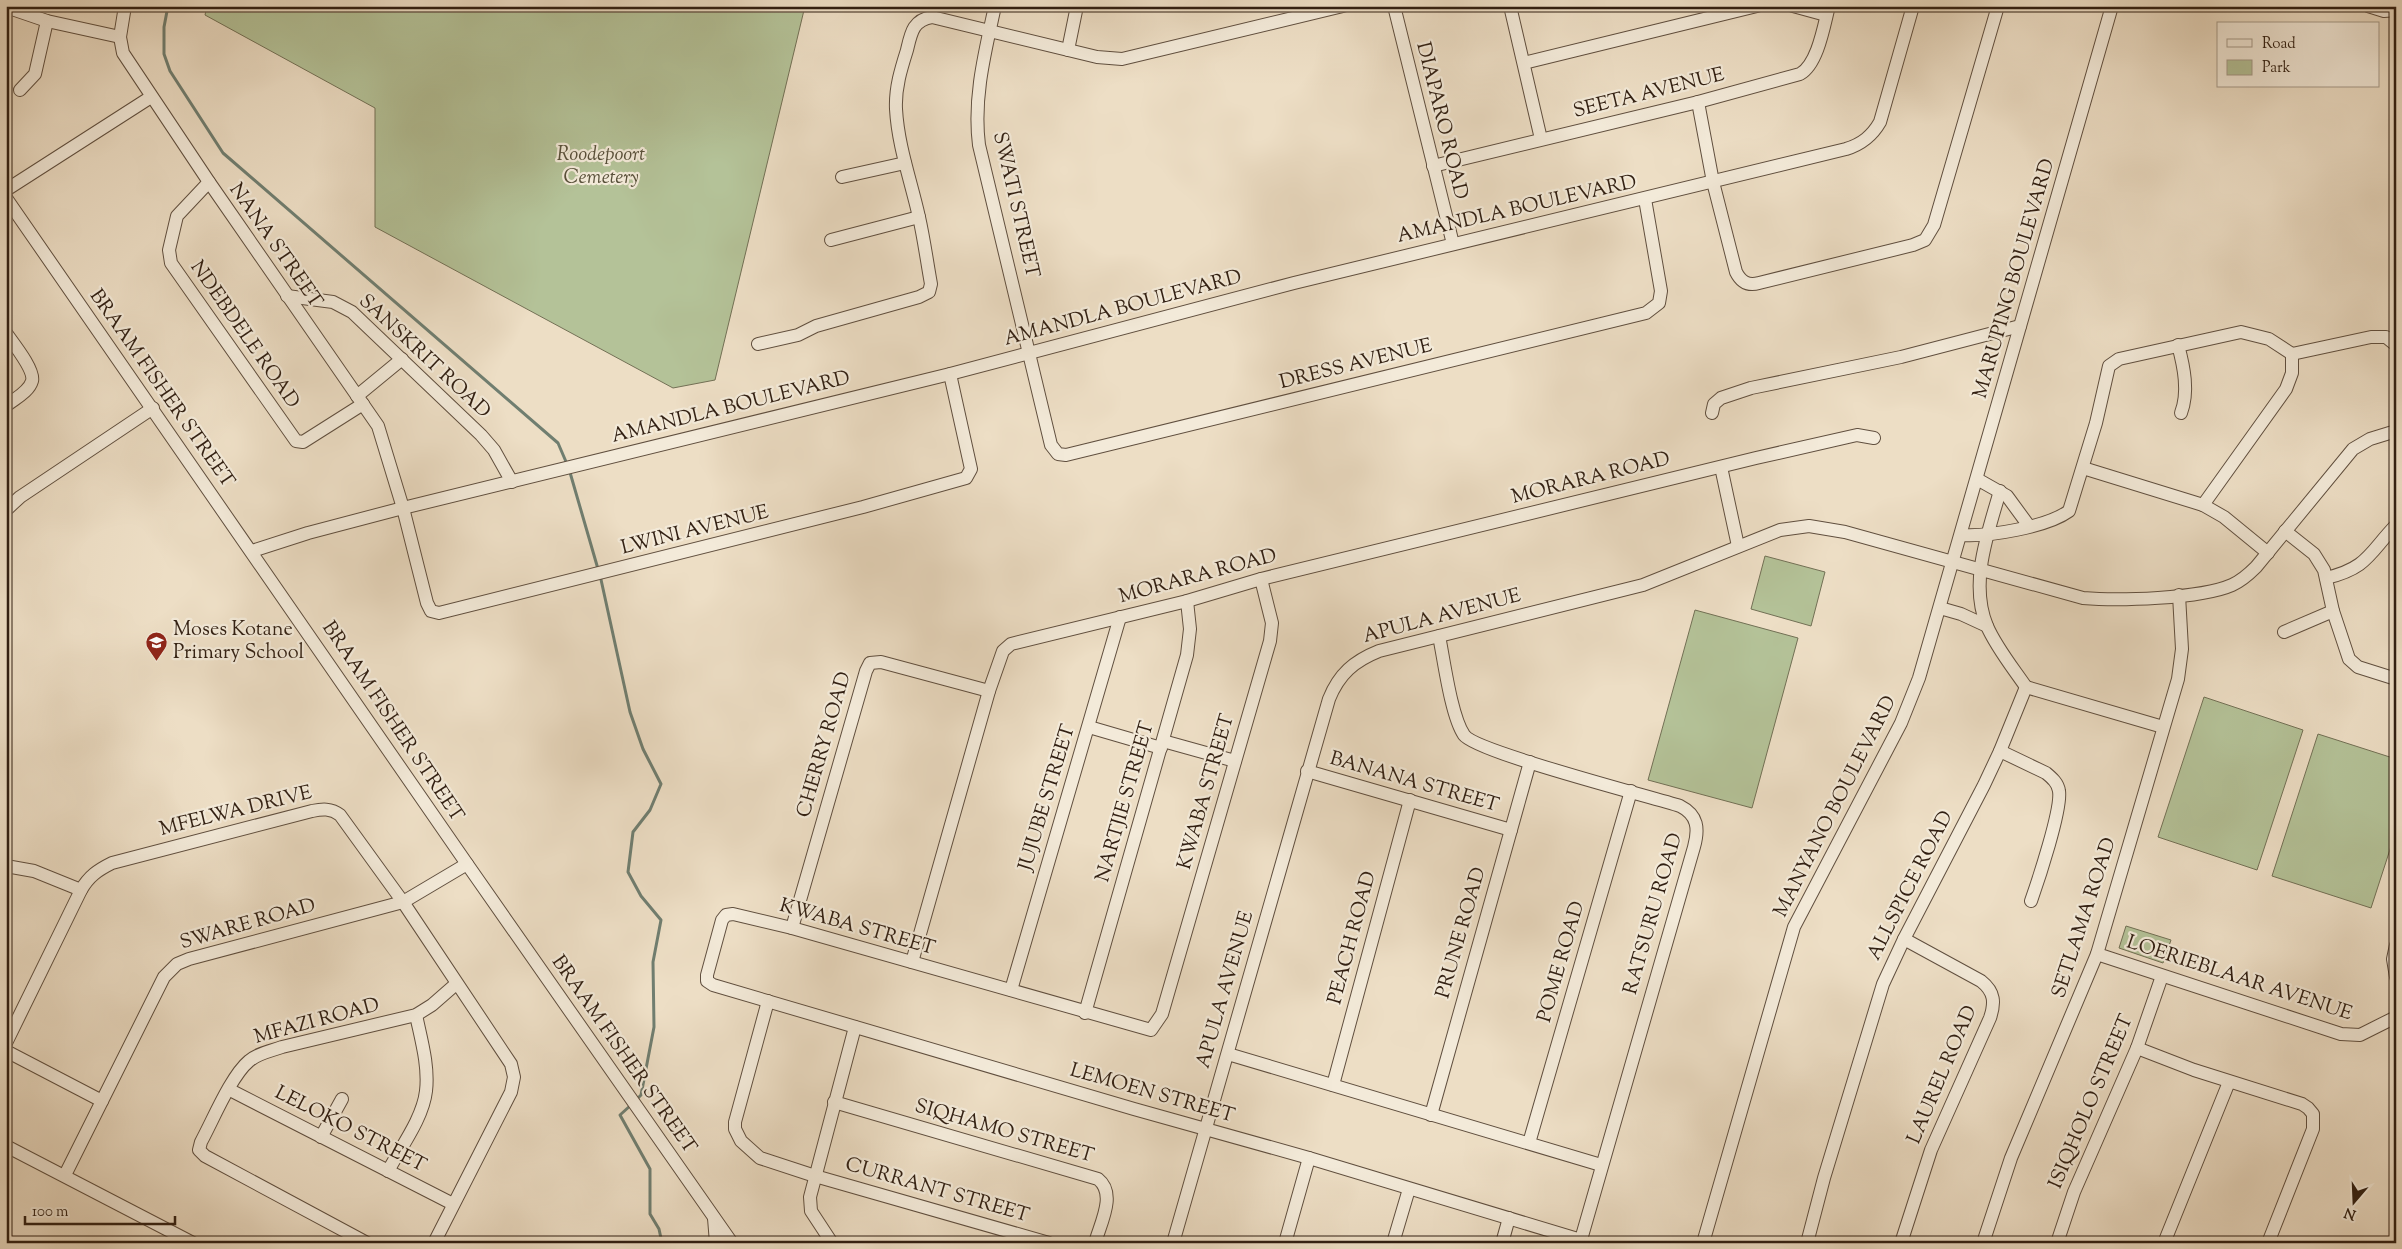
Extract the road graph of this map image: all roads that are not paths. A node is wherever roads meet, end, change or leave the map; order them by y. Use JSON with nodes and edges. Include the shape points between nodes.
{"nodes":[{"id":1,"x":125,"y":6,"type":"edge"},
{"id":2,"x":995,"y":6,"type":"edge"},
{"id":3,"x":1077,"y":6,"type":"edge"},
{"id":4,"x":1342,"y":6,"type":"edge"},
{"id":5,"x":1394,"y":6,"type":"edge"},
{"id":6,"x":1510,"y":6,"type":"edge"},
{"id":7,"x":1757,"y":6,"type":"edge"},
{"id":8,"x":1793,"y":6,"type":"edge"},
{"id":9,"x":1913,"y":6,"type":"edge"},
{"id":10,"x":1998,"y":6,"type":"edge"},
{"id":11,"x":2112,"y":6,"type":"edge"},
{"id":12,"x":2368,"y":6,"type":"edge"},
{"id":13,"x":12,"y":8,"type":"edge"},
{"id":14,"x":2396,"y":10,"type":"edge"},
{"id":15,"x":1828,"y":11,"type":"edge"},
{"id":16,"x":47,"y":20,"type":"junction"},
{"id":17,"x":990,"y":30,"type":"junction"},
{"id":18,"x":120,"y":37,"type":"junction"},
{"id":19,"x":1068,"y":50,"type":"junction"},
{"id":20,"x":1524,"y":63,"type":"junction"},
{"id":21,"x":20,"y":90,"type":"dead end"},
{"id":22,"x":151,"y":97,"type":"junction"},
{"id":23,"x":1698,"y":102,"type":"junction"},
{"id":24,"x":1541,"y":139,"type":"junction"},
{"id":25,"x":905,"y":163,"type":"junction"},
{"id":26,"x":1432,"y":166,"type":"junction"},
{"id":27,"x":842,"y":177,"type":"dead end"},
{"id":28,"x":209,"y":182,"type":"junction"},
{"id":29,"x":1713,"y":182,"type":"junction"},
{"id":30,"x":6,"y":190,"type":"edge"},
{"id":31,"x":6,"y":198,"type":"edge"},
{"id":32,"x":1644,"y":199,"type":"junction"},
{"id":33,"x":919,"y":217,"type":"junction"},
{"id":34,"x":831,"y":240,"type":"dead end"},
{"id":35,"x":1453,"y":244,"type":"junction"},
{"id":36,"x":287,"y":296,"type":"junction"},
{"id":37,"x":2020,"y":326,"type":"junction"},
{"id":38,"x":6,"y":333,"type":"edge"},
{"id":39,"x":758,"y":344,"type":"dead end"},
{"id":40,"x":2178,"y":345,"type":"junction"},
{"id":41,"x":2396,"y":345,"type":"edge"},
{"id":42,"x":1030,"y":353,"type":"junction"},
{"id":43,"x":2292,"y":354,"type":"junction"},
{"id":44,"x":402,"y":359,"type":"junction"},
{"id":45,"x":950,"y":374,"type":"junction"},
{"id":46,"x":360,"y":400,"type":"junction"},
{"id":47,"x":6,"y":406,"type":"edge"},
{"id":48,"x":153,"y":408,"type":"junction"},
{"id":49,"x":1712,"y":413,"type":"dead end"},
{"id":50,"x":2181,"y":414,"type":"dead end"},
{"id":51,"x":2396,"y":431,"type":"edge"},
{"id":52,"x":1874,"y":438,"type":"dead end"},
{"id":53,"x":1721,"y":467,"type":"junction"},
{"id":54,"x":2083,"y":468,"type":"junction"},
{"id":55,"x":1977,"y":479,"type":"junction"},
{"id":56,"x":512,"y":482,"type":"junction"},
{"id":57,"x":2000,"y":491,"type":"junction"},
{"id":58,"x":2203,"y":505,"type":"junction"},
{"id":59,"x":403,"y":508,"type":"junction"},
{"id":60,"x":6,"y":510,"type":"edge"},
{"id":61,"x":2396,"y":524,"type":"edge"},
{"id":62,"x":2029,"y":526,"type":"junction"},
{"id":63,"x":2286,"y":531,"type":"junction"},
{"id":64,"x":1961,"y":535,"type":"junction"},
{"id":65,"x":1987,"y":535,"type":"junction"},
{"id":66,"x":1738,"y":546,"type":"junction"},
{"id":67,"x":252,"y":551,"type":"junction"},
{"id":68,"x":2268,"y":553,"type":"junction"},
{"id":69,"x":1953,"y":561,"type":"junction"},
{"id":70,"x":1980,"y":569,"type":"junction"},
{"id":71,"x":2326,"y":578,"type":"junction"},
{"id":72,"x":1261,"y":579,"type":"junction"},
{"id":73,"x":2180,"y":595,"type":"junction"},
{"id":74,"x":1186,"y":601,"type":"junction"},
{"id":75,"x":1940,"y":608,"type":"junction"},
{"id":76,"x":2333,"y":611,"type":"junction"},
{"id":77,"x":1120,"y":616,"type":"junction"},
{"id":78,"x":1987,"y":626,"type":"junction"},
{"id":79,"x":2284,"y":632,"type":"dead end"},
{"id":80,"x":1439,"y":636,"type":"junction"},
{"id":81,"x":2396,"y":679,"type":"edge"},
{"id":82,"x":2026,"y":687,"type":"junction"},
{"id":83,"x":989,"y":691,"type":"junction"},
{"id":84,"x":1089,"y":727,"type":"junction"},
{"id":85,"x":2163,"y":727,"type":"junction"},
{"id":86,"x":1162,"y":745,"type":"junction"},
{"id":87,"x":2000,"y":751,"type":"junction"},
{"id":88,"x":1235,"y":761,"type":"junction"},
{"id":89,"x":1530,"y":762,"type":"junction"},
{"id":90,"x":1306,"y":771,"type":"junction"},
{"id":91,"x":1631,"y":791,"type":"junction"},
{"id":92,"x":1410,"y":800,"type":"junction"},
{"id":93,"x":1511,"y":830,"type":"junction"},
{"id":94,"x":466,"y":864,"type":"junction"},
{"id":95,"x":6,"y":866,"type":"edge"},
{"id":96,"x":81,"y":890,"type":"junction"},
{"id":97,"x":2031,"y":901,"type":"dead end"},
{"id":98,"x":403,"y":902,"type":"junction"},
{"id":99,"x":792,"y":928,"type":"junction"},
{"id":100,"x":1904,"y":939,"type":"junction"},
{"id":101,"x":2396,"y":945,"type":"edge"},
{"id":102,"x":2097,"y":954,"type":"junction"},
{"id":103,"x":912,"y":962,"type":"junction"},
{"id":104,"x":2162,"y":976,"type":"junction"},
{"id":105,"x":2396,"y":977,"type":"edge"},
{"id":106,"x":456,"y":984,"type":"junction"},
{"id":107,"x":713,"y":985,"type":"joint"},
{"id":108,"x":1011,"y":990,"type":"junction"},
{"id":109,"x":768,"y":1001,"type":"junction"},
{"id":110,"x":1085,"y":1013,"type":"junction"},
{"id":111,"x":416,"y":1015,"type":"junction"},
{"id":112,"x":2396,"y":1017,"type":"edge"},
{"id":113,"x":855,"y":1027,"type":"junction"},
{"id":114,"x":6,"y":1043,"type":"edge"},
{"id":115,"x":2137,"y":1048,"type":"junction"},
{"id":116,"x":6,"y":1051,"type":"edge"},
{"id":117,"x":1228,"y":1054,"type":"junction"},
{"id":118,"x":2229,"y":1082,"type":"junction"},
{"id":119,"x":1333,"y":1085,"type":"junction"},
{"id":120,"x":230,"y":1090,"type":"junction"},
{"id":121,"x":342,"y":1098,"type":"dead end"},
{"id":122,"x":102,"y":1101,"type":"junction"},
{"id":123,"x":834,"y":1102,"type":"junction"},
{"id":124,"x":1431,"y":1115,"type":"junction"},
{"id":125,"x":1206,"y":1130,"type":"junction"},
{"id":126,"x":321,"y":1136,"type":"junction"},
{"id":127,"x":1528,"y":1143,"type":"junction"},
{"id":128,"x":6,"y":1146,"type":"edge"},
{"id":129,"x":1309,"y":1158,"type":"junction"},
{"id":130,"x":1601,"y":1165,"type":"junction"},
{"id":131,"x":388,"y":1171,"type":"junction"},
{"id":132,"x":65,"y":1175,"type":"junction"},
{"id":133,"x":815,"y":1176,"type":"junction"},
{"id":134,"x":1409,"y":1189,"type":"junction"},
{"id":135,"x":453,"y":1204,"type":"junction"},
{"id":136,"x":714,"y":1216,"type":"junction"},
{"id":137,"x":1509,"y":1218,"type":"junction"},
{"id":138,"x":1581,"y":1241,"type":"edge"},
{"id":139,"x":1808,"y":1242,"type":"edge"},
{"id":140,"x":193,"y":1243,"type":"edge"},
{"id":141,"x":367,"y":1243,"type":"edge"},
{"id":142,"x":434,"y":1243,"type":"edge"},
{"id":143,"x":716,"y":1243,"type":"edge"},
{"id":144,"x":732,"y":1243,"type":"edge"},
{"id":145,"x":832,"y":1243,"type":"edge"},
{"id":146,"x":1049,"y":1243,"type":"edge"},
{"id":147,"x":1095,"y":1243,"type":"edge"},
{"id":148,"x":1172,"y":1243,"type":"edge"},
{"id":149,"x":1285,"y":1243,"type":"edge"},
{"id":150,"x":1393,"y":1243,"type":"edge"},
{"id":151,"x":1502,"y":1243,"type":"edge"},
{"id":152,"x":1703,"y":1243,"type":"edge"},
{"id":153,"x":1901,"y":1243,"type":"edge"},
{"id":154,"x":1983,"y":1243,"type":"edge"},
{"id":155,"x":2057,"y":1243,"type":"edge"},
{"id":156,"x":2164,"y":1243,"type":"edge"},
{"id":157,"x":2268,"y":1243,"type":"edge"}],
"edges":[{"from":1,"to":18,"type":"street","name":"NANA STREET"},
{"from":2,"to":17,"type":"street","name":"SWATI STREET"},
{"from":3,"to":19,"type":"street"},
{"from":4,"to":19,"type":"street","via":[[1122,59]]},
{"from":5,"to":26,"type":"street","name":"DIAPARO ROAD"},
{"from":6,"to":20,"type":"street"},
{"from":7,"to":20,"type":"street"},
{"from":8,"to":15,"type":"street"},
{"from":9,"to":29,"type":"street","name":"AMANDLA BOULEVARD","via":[[1884,113],[1870,136],[1846,149]]},
{"from":10,"to":29,"type":"street","via":[[1937,218],[1925,240],[1748,284],[1736,272]]},
{"from":11,"to":37,"type":"street","name":"MARUPING BOULEVARD"},
{"from":12,"to":14,"type":"street","via":[[2384,11]]},
{"from":13,"to":16,"type":"street"},
{"from":15,"to":23,"type":"street","name":"SEETA AVENUE","via":[[1814,58],[1804,72]]},
{"from":16,"to":18,"type":"street"},
{"from":16,"to":21,"type":"street","via":[[34,74]]},
{"from":17,"to":19,"type":"street"},
{"from":17,"to":25,"type":"street","via":[[932,17],[923,18],[915,26],[899,78],[896,108]]},
{"from":17,"to":42,"type":"street","name":"SWATI STREET","via":[[979,87],[977,130]]},
{"from":18,"to":22,"type":"street","name":"NANA STREET","via":[[123,54]]},
{"from":20,"to":24,"type":"street"},
{"from":22,"to":28,"type":"street","name":"NANA STREET"},
{"from":22,"to":30,"type":"street"},
{"from":23,"to":24,"type":"street","name":"SEETA AVENUE"},
{"from":23,"to":29,"type":"street"},
{"from":24,"to":26,"type":"street","name":"SEETA AVENUE"},
{"from":25,"to":27,"type":"street"},
{"from":25,"to":33,"type":"street"},
{"from":26,"to":35,"type":"street","name":"DIAPARO ROAD"},
{"from":28,"to":36,"type":"street","name":"NANA STREET"},
{"from":28,"to":46,"type":"street","name":"NDEBDELE ROAD","via":[[177,216],[169,250],[171,264],[296,441],[303,442]]},
{"from":29,"to":32,"type":"street","name":"AMANDLA BOULEVARD"},
{"from":31,"to":48,"type":"street","name":"BRAAM FISHER STREET"},
{"from":32,"to":35,"type":"street","name":"AMANDLA BOULEVARD"},
{"from":32,"to":42,"type":"street","name":"DRESS AVENUE","via":[[1660,291],[1659,303],[1646,313],[1066,455],[1055,452],[1051,445]]},
{"from":33,"to":34,"type":"street"},
{"from":33,"to":39,"type":"street","via":[[931,284],[929,292],[816,326],[798,335]]},
{"from":35,"to":42,"type":"street","name":"AMANDLA BOULEVARD"},
{"from":36,"to":44,"type":"street","name":"SANSKRIT ROAD","via":[[346,307]]},
{"from":36,"to":46,"type":"street","name":"NANA STREET"},
{"from":37,"to":49,"type":"street","via":[[1826,374],[1750,388],[1721,398],[1714,404]]},
{"from":37,"to":55,"type":"street","name":"MARUPING BOULEVARD"},
{"from":38,"to":47,"type":"street","via":[[32,376],[29,387]]},
{"from":40,"to":43,"type":"street","via":[[2241,332],[2270,339]]},
{"from":40,"to":50,"type":"street","via":[[2185,391]]},
{"from":40,"to":54,"type":"street","via":[[2119,359],[2109,366]]},
{"from":41,"to":43,"type":"street","via":[[2386,337],[2371,337]]},
{"from":42,"to":45,"type":"street","name":"AMANDLA BOULEVARD"},
{"from":43,"to":58,"type":"street","via":[[2292,373],[2286,389]]},
{"from":44,"to":46,"type":"street","name":"NDEBDELE ROAD"},
{"from":44,"to":56,"type":"street","name":"SANSKRIT ROAD","via":[[481,435],[494,450]]},
{"from":45,"to":56,"type":"street","name":"AMANDLA BOULEVARD"},
{"from":45,"to":59,"type":"street","name":"LWINI AVENUE","via":[[971,469],[966,478],[592,576],[436,613],[427,603]]},
{"from":46,"to":59,"type":"street","name":"NANA STREET","via":[[380,432]]},
{"from":48,"to":60,"type":"street","via":[[20,497]]},
{"from":48,"to":67,"type":"street","name":"BRAAM FISHER STREET"},
{"from":51,"to":63,"type":"street","name":"APULA AVENUE","via":[[2352,448]]},
{"from":52,"to":53,"type":"street","name":"MORARA ROAD","via":[[1857,435]]},
{"from":53,"to":66,"type":"street"},
{"from":53,"to":72,"type":"street","name":"MORARA ROAD"},
{"from":54,"to":58,"type":"street"},
{"from":54,"to":62,"type":"street","via":[[2069,510]]},
{"from":55,"to":57,"type":"street"},
{"from":55,"to":64,"type":"street","name":"MARUPING BOULEVARD"},
{"from":56,"to":59,"type":"street","name":"AMANDLA BOULEVARD"},
{"from":57,"to":62,"type":"street"},
{"from":57,"to":65,"type":"street"},
{"from":58,"to":68,"type":"street","via":[[2224,517]]},
{"from":59,"to":67,"type":"street","name":"AMANDLA BOULEVARD"},
{"from":61,"to":71,"type":"street","via":[[2362,564]]},
{"from":62,"to":65,"type":"street"},
{"from":63,"to":68,"type":"street","name":"APULA AVENUE"},
{"from":63,"to":71,"type":"street","via":[[2314,554]]},
{"from":64,"to":65,"type":"street"},
{"from":64,"to":69,"type":"street","name":"MARUPING BOULEVARD"},
{"from":65,"to":70,"type":"street"},
{"from":66,"to":69,"type":"street","name":"APULA AVENUE","via":[[1780,530],[1809,526],[1845,532]]},
{"from":66,"to":80,"type":"street","name":"APULA AVENUE","via":[[1643,585]]},
{"from":67,"to":94,"type":"street","name":"BRAAM FISHER STREET"},
{"from":68,"to":73,"type":"street","name":"APULA AVENUE","via":[[2248,575],[2232,585]]},
{"from":69,"to":70,"type":"street","name":"APULA AVENUE"},
{"from":69,"to":75,"type":"street","name":"MANYANO BOULEVARD"},
{"from":70,"to":73,"type":"street","name":"APULA AVENUE","via":[[2082,598],[2107,600]]},
{"from":70,"to":78,"type":"street","via":[[1981,605]]},
{"from":71,"to":76,"type":"street"},
{"from":72,"to":74,"type":"street","name":"MORARA ROAD"},
{"from":72,"to":88,"type":"street","name":"KWABA STREET","via":[[1272,634]]},
{"from":73,"to":85,"type":"street","name":"SETLAMA ROAD","via":[[2181,664]]},
{"from":74,"to":77,"type":"street","name":"MORARA ROAD"},
{"from":74,"to":86,"type":"street","name":"NARTJIE STREET","via":[[1190,638]]},
{"from":75,"to":78,"type":"street"},
{"from":75,"to":152,"type":"street","name":"MANYANO BOULEVARD","via":[[1908,710],[1794,927]]},
{"from":76,"to":79,"type":"street"},
{"from":76,"to":81,"type":"street","via":[[2349,658],[2358,667]]},
{"from":77,"to":83,"type":"street","name":"MORARA ROAD","via":[[1007,646]]},
{"from":77,"to":84,"type":"street","name":"JUJUBE STREET"},
{"from":78,"to":82,"type":"street"},
{"from":80,"to":89,"type":"street","name":"RATSURU ROAD","via":[[1457,718],[1466,737],[1482,746]]},
{"from":80,"to":90,"type":"street","name":"APULA AVENUE","via":[[1379,651],[1356,661],[1346,670],[1328,699]]},
{"from":82,"to":85,"type":"street"},
{"from":82,"to":87,"type":"street","name":"ALLSPICE ROAD"},
{"from":83,"to":99,"type":"street","name":"CHERRY ROAD","via":[[881,662],[870,663]]},
{"from":83,"to":103,"type":"street","name":"MORARA ROAD"},
{"from":84,"to":86,"type":"street"},
{"from":84,"to":108,"type":"street","name":"JUJUBE STREET"},
{"from":85,"to":102,"type":"street","name":"SETLAMA ROAD"},
{"from":86,"to":88,"type":"street"},
{"from":86,"to":110,"type":"street","name":"NARTJIE STREET"},
{"from":87,"to":97,"type":"street","via":[[2046,772],[2059,789],[2059,803]]},
{"from":87,"to":100,"type":"street","name":"ALLSPICE ROAD"},
{"from":88,"to":110,"type":"street","name":"KWABA STREET","via":[[1162,1014],[1151,1030],[1144,1030]]},
{"from":89,"to":91,"type":"street","name":"RATSURU ROAD"},
{"from":89,"to":93,"type":"street","name":"PRUNE ROAD"},
{"from":90,"to":92,"type":"street","name":"BANANA STREET"},
{"from":90,"to":117,"type":"street","name":"APULA AVENUE"},
{"from":91,"to":127,"type":"street","name":"POME ROAD"},
{"from":91,"to":130,"type":"street","name":"RATSURU ROAD","via":[[1686,809],[1695,818],[1698,831]]},
{"from":92,"to":93,"type":"street","name":"BANANA STREET"},
{"from":92,"to":119,"type":"street","name":"PEACH ROAD"},
{"from":93,"to":124,"type":"street","name":"PRUNE ROAD"},
{"from":94,"to":98,"type":"street","name":"SWARE ROAD"},
{"from":94,"to":136,"type":"street","name":"BRAAM FISHER STREET"},
{"from":95,"to":96,"type":"street","via":[[34,871]]},
{"from":96,"to":98,"type":"street","name":"MFELWA DRIVE","via":[[88,877],[112,863],[327,809],[340,815]]},
{"from":96,"to":114,"type":"street","name":"MFELWA DRIVE"},
{"from":98,"to":106,"type":"street","name":"MFELWA DRIVE"},
{"from":98,"to":122,"type":"street","name":"SWARE ROAD","via":[[177,964],[158,988]]},
{"from":99,"to":103,"type":"street","name":"KWABA STREET"},
{"from":99,"to":107,"type":"street","name":"KWABA STREET","via":[[726,915],[707,975]]},
{"from":100,"to":139,"type":"street","name":"ALLSPICE ROAD","via":[[1877,1001]]},
{"from":100,"to":153,"type":"street","name":"LAUREL ROAD","via":[[1981,981],[1991,991],[1993,1004],[1990,1018],[1931,1150]]},
{"from":101,"to":105,"type":"street","via":[[2393,959]]},
{"from":102,"to":104,"type":"street","name":"LOERIEBLAAR AVENUE"},
{"from":102,"to":154,"type":"street","name":"SETLAMA ROAD","via":[[2008,1167]]},
{"from":103,"to":108,"type":"street","name":"KWABA STREET"},
{"from":104,"to":112,"type":"street","name":"LOERIEBLAAR AVENUE","via":[[2341,1034],[2360,1035]]},
{"from":104,"to":115,"type":"street","name":"ISIQHOLO STREET"},
{"from":106,"to":111,"type":"street","name":"MFAZI ROAD"},
{"from":106,"to":135,"type":"street","name":"MFELWA DRIVE","via":[[511,1064],[514,1077],[511,1092]]},
{"from":107,"to":109,"type":"street","name":"LEMOEN STREET"},
{"from":108,"to":110,"type":"street","name":"KWABA STREET"},
{"from":109,"to":113,"type":"street","name":"LEMOEN STREET"},
{"from":109,"to":133,"type":"street","name":"CURRANT STREET","via":[[736,1113],[735,1129],[746,1148],[760,1158]]},
{"from":111,"to":120,"type":"street","name":"MFAZI ROAD","via":[[262,1053],[239,1071]]},
{"from":111,"to":131,"type":"street","via":[[426,1066],[426,1093],[414,1124]]},
{"from":113,"to":123,"type":"street"},
{"from":113,"to":125,"type":"street","name":"LEMOEN STREET"},
{"from":115,"to":118,"type":"street"},
{"from":115,"to":155,"type":"street","name":"ISIQHOLO STREET","via":[[2077,1184]]},
{"from":116,"to":122,"type":"street"},
{"from":117,"to":119,"type":"street"},
{"from":117,"to":125,"type":"street","name":"APULA AVENUE"},
{"from":118,"to":156,"type":"street"},
{"from":118,"to":157,"type":"street","via":[[2302,1104],[2314,1118],[2313,1129]]},
{"from":119,"to":124,"type":"street"},
{"from":120,"to":126,"type":"street","name":"LELOKO STREET"},
{"from":120,"to":141,"type":"street","name":"MFAZI ROAD","via":[[201,1142],[199,1150],[202,1154]]},
{"from":121,"to":126,"type":"street"},
{"from":122,"to":132,"type":"street","name":"SWARE ROAD"},
{"from":123,"to":133,"type":"street"},
{"from":123,"to":147,"type":"street","name":"SIQHAMO STREET","via":[[1098,1179],[1105,1186],[1107,1197]]},
{"from":124,"to":127,"type":"street"},
{"from":125,"to":129,"type":"street","name":"LEMOEN STREET"},
{"from":125,"to":148,"type":"street","name":"APULA AVENUE"},
{"from":126,"to":131,"type":"street","name":"LELOKO STREET"},
{"from":127,"to":130,"type":"street"},
{"from":128,"to":132,"type":"street"},
{"from":129,"to":134,"type":"street","name":"LEMOEN STREET"},
{"from":129,"to":149,"type":"street"},
{"from":130,"to":138,"type":"street","name":"RATSURU ROAD"},
{"from":131,"to":135,"type":"street","name":"LELOKO STREET"},
{"from":132,"to":140,"type":"street"},
{"from":133,"to":145,"type":"street","via":[[810,1209]]},
{"from":133,"to":146,"type":"street","name":"CURRANT STREET"},
{"from":134,"to":137,"type":"street","name":"LEMOEN STREET"},
{"from":134,"to":150,"type":"street"},
{"from":135,"to":142,"type":"street"},
{"from":136,"to":143,"type":"street"},
{"from":136,"to":144,"type":"street","name":"BRAAM FISHER STREET"},
{"from":137,"to":138,"type":"street","name":"LEMOEN STREET"},
{"from":137,"to":151,"type":"street"}]}
